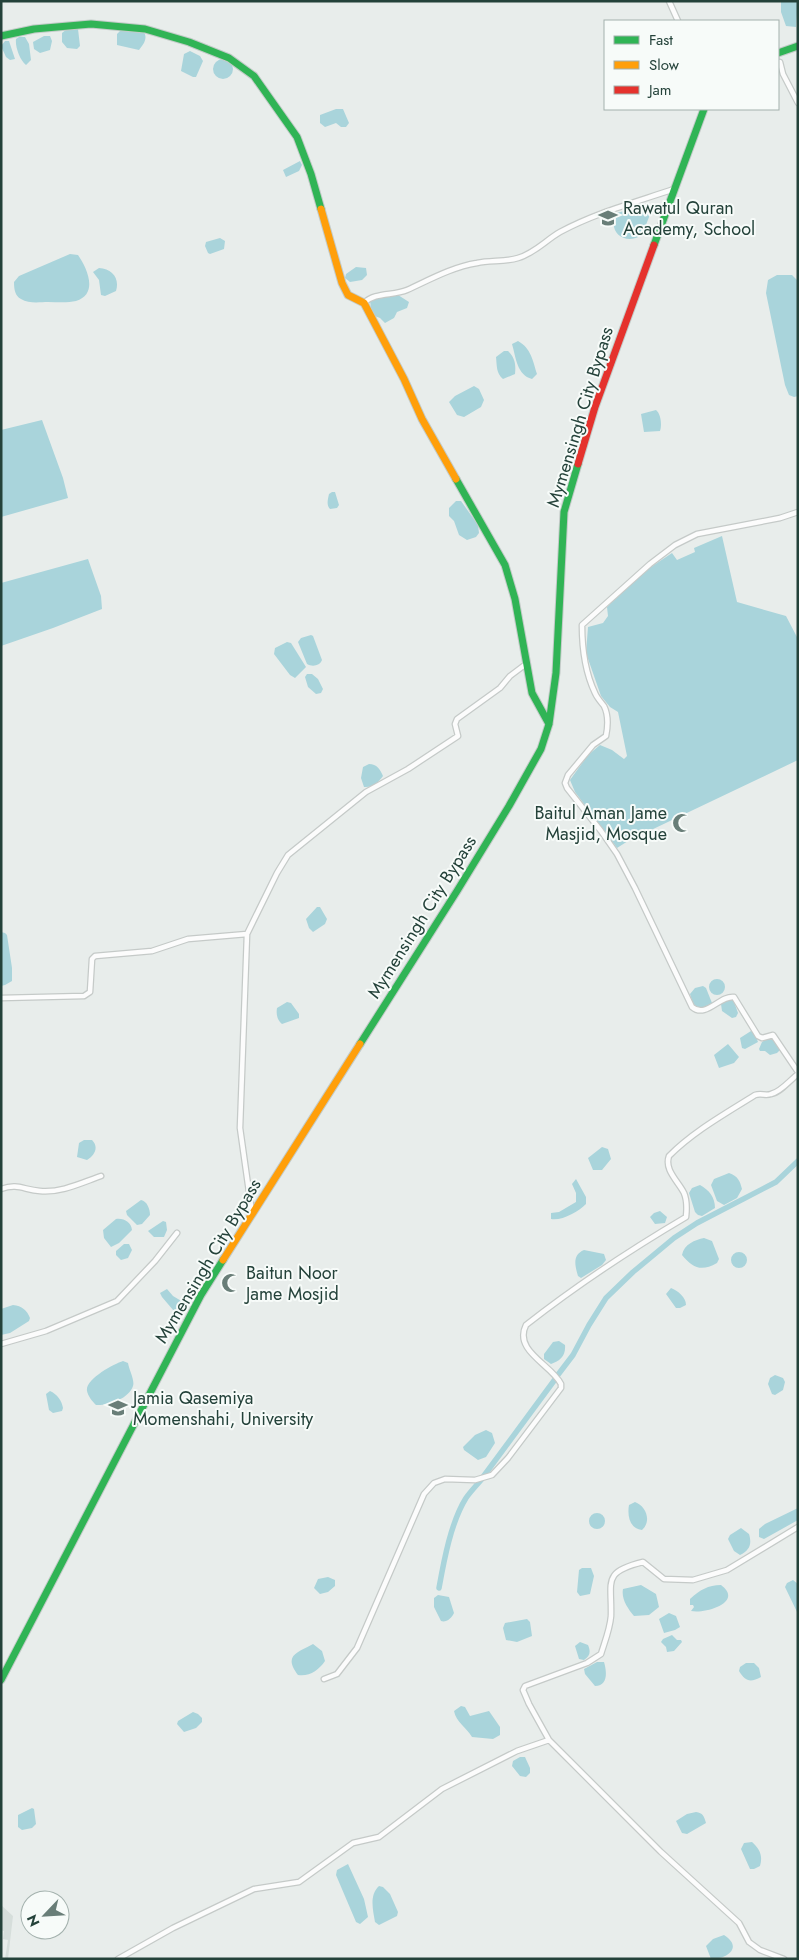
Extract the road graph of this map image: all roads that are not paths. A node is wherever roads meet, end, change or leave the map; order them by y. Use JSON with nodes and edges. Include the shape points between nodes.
{"nodes":[{"id":1,"x":669,"y":1,"type":"edge"},
{"id":2,"x":678,"y":20,"type":"edge"},
{"id":3,"x":1,"y":36,"type":"edge"},
{"id":4,"x":798,"y":46,"type":"edge"},
{"id":5,"x":780,"y":52,"type":"edge"},
{"id":6,"x":779,"y":62,"type":"edge"},
{"id":7,"x":798,"y":103,"type":"edge"},
{"id":8,"x":704,"y":110,"type":"edge"},
{"id":9,"x":675,"y":189,"type":"junction"},
{"id":10,"x":364,"y":303,"type":"junction"},
{"id":11,"x":798,"y":512,"type":"edge"},
{"id":12,"x":526,"y":664,"type":"junction"},
{"id":13,"x":549,"y":724,"type":"junction"},
{"id":14,"x":247,"y":934,"type":"junction"},
{"id":15,"x":1,"y":998,"type":"edge"},
{"id":16,"x":798,"y":1073,"type":"edge"},
{"id":17,"x":101,"y":1176,"type":"dead end"},
{"id":18,"x":1,"y":1189,"type":"edge"},
{"id":19,"x":252,"y":1214,"type":"junction"},
{"id":20,"x":177,"y":1232,"type":"dead end"},
{"id":21,"x":1,"y":1344,"type":"edge"},
{"id":22,"x":798,"y":1527,"type":"edge"},
{"id":23,"x":324,"y":1679,"type":"dead end"},
{"id":24,"x":1,"y":1680,"type":"edge"},
{"id":25,"x":548,"y":1740,"type":"junction"},
{"id":26,"x":118,"y":1959,"type":"edge"},
{"id":27,"x":784,"y":1959,"type":"edge"}],
"edges":[{"from":1,"to":2,"type":"street"},
{"from":3,"to":10,"type":"main road","via":[[34,29],[90,24],[145,30],[229,58],[254,76],[297,137],[312,174],[342,283],[348,295]]},
{"from":4,"to":5,"type":"main road"},
{"from":6,"to":7,"type":"street"},
{"from":8,"to":9,"type":"main road","name":"Mymensingh City Bypass"},
{"from":9,"to":10,"type":"street","via":[[559,233],[519,258],[478,262],[457,268],[404,291],[381,295]]},
{"from":9,"to":13,"type":"main road","name":"Mymensingh City Bypass","via":[[595,407],[564,512],[556,673]]},
{"from":10,"to":12,"type":"main road","via":[[422,419],[505,565],[515,599]]},
{"from":11,"to":16,"type":"street","via":[[697,534],[650,564],[582,625],[582,646],[588,669],[608,722],[606,736],[593,745],[565,783],[617,854],[692,1007],[702,1011],[734,996],[758,1036],[773,1035]]},
{"from":12,"to":13,"type":"main road","via":[[532,693]]},
{"from":12,"to":14,"type":"street","via":[[500,688],[457,719],[458,736],[366,792],[288,855]]},
{"from":13,"to":19,"type":"main road","name":"Mymensingh City Bypass","via":[[541,749],[504,815]]},
{"from":14,"to":15,"type":"street","via":[[188,939],[152,951],[95,956],[92,959],[90,992],[84,996]]},
{"from":14,"to":19,"type":"street","via":[[240,1128]]},
{"from":16,"to":23,"type":"street","via":[[775,1093],[755,1095],[718,1118],[669,1156],[668,1167],[684,1194],[686,1217],[570,1291],[526,1325],[524,1340],[530,1352],[556,1376],[561,1388],[492,1475],[475,1480],[446,1479],[434,1483],[424,1494],[357,1648],[337,1674]]},
{"from":17,"to":18,"type":"street","via":[[67,1189],[38,1191],[19,1186]]},
{"from":19,"to":24,"type":"main road","name":"Mymensingh City Bypass","via":[[201,1295]]},
{"from":20,"to":21,"type":"street","via":[[117,1301],[46,1331]]},
{"from":22,"to":25,"type":"street","via":[[727,1570],[693,1580],[664,1579],[643,1562],[618,1572],[610,1582],[611,1617],[601,1654],[587,1663],[525,1686],[523,1690]]},
{"from":25,"to":26,"type":"street","via":[[517,1751],[442,1789],[379,1837],[354,1843],[298,1882],[254,1889]]},
{"from":25,"to":27,"type":"street","via":[[661,1852],[739,1923],[749,1942]]}]}
